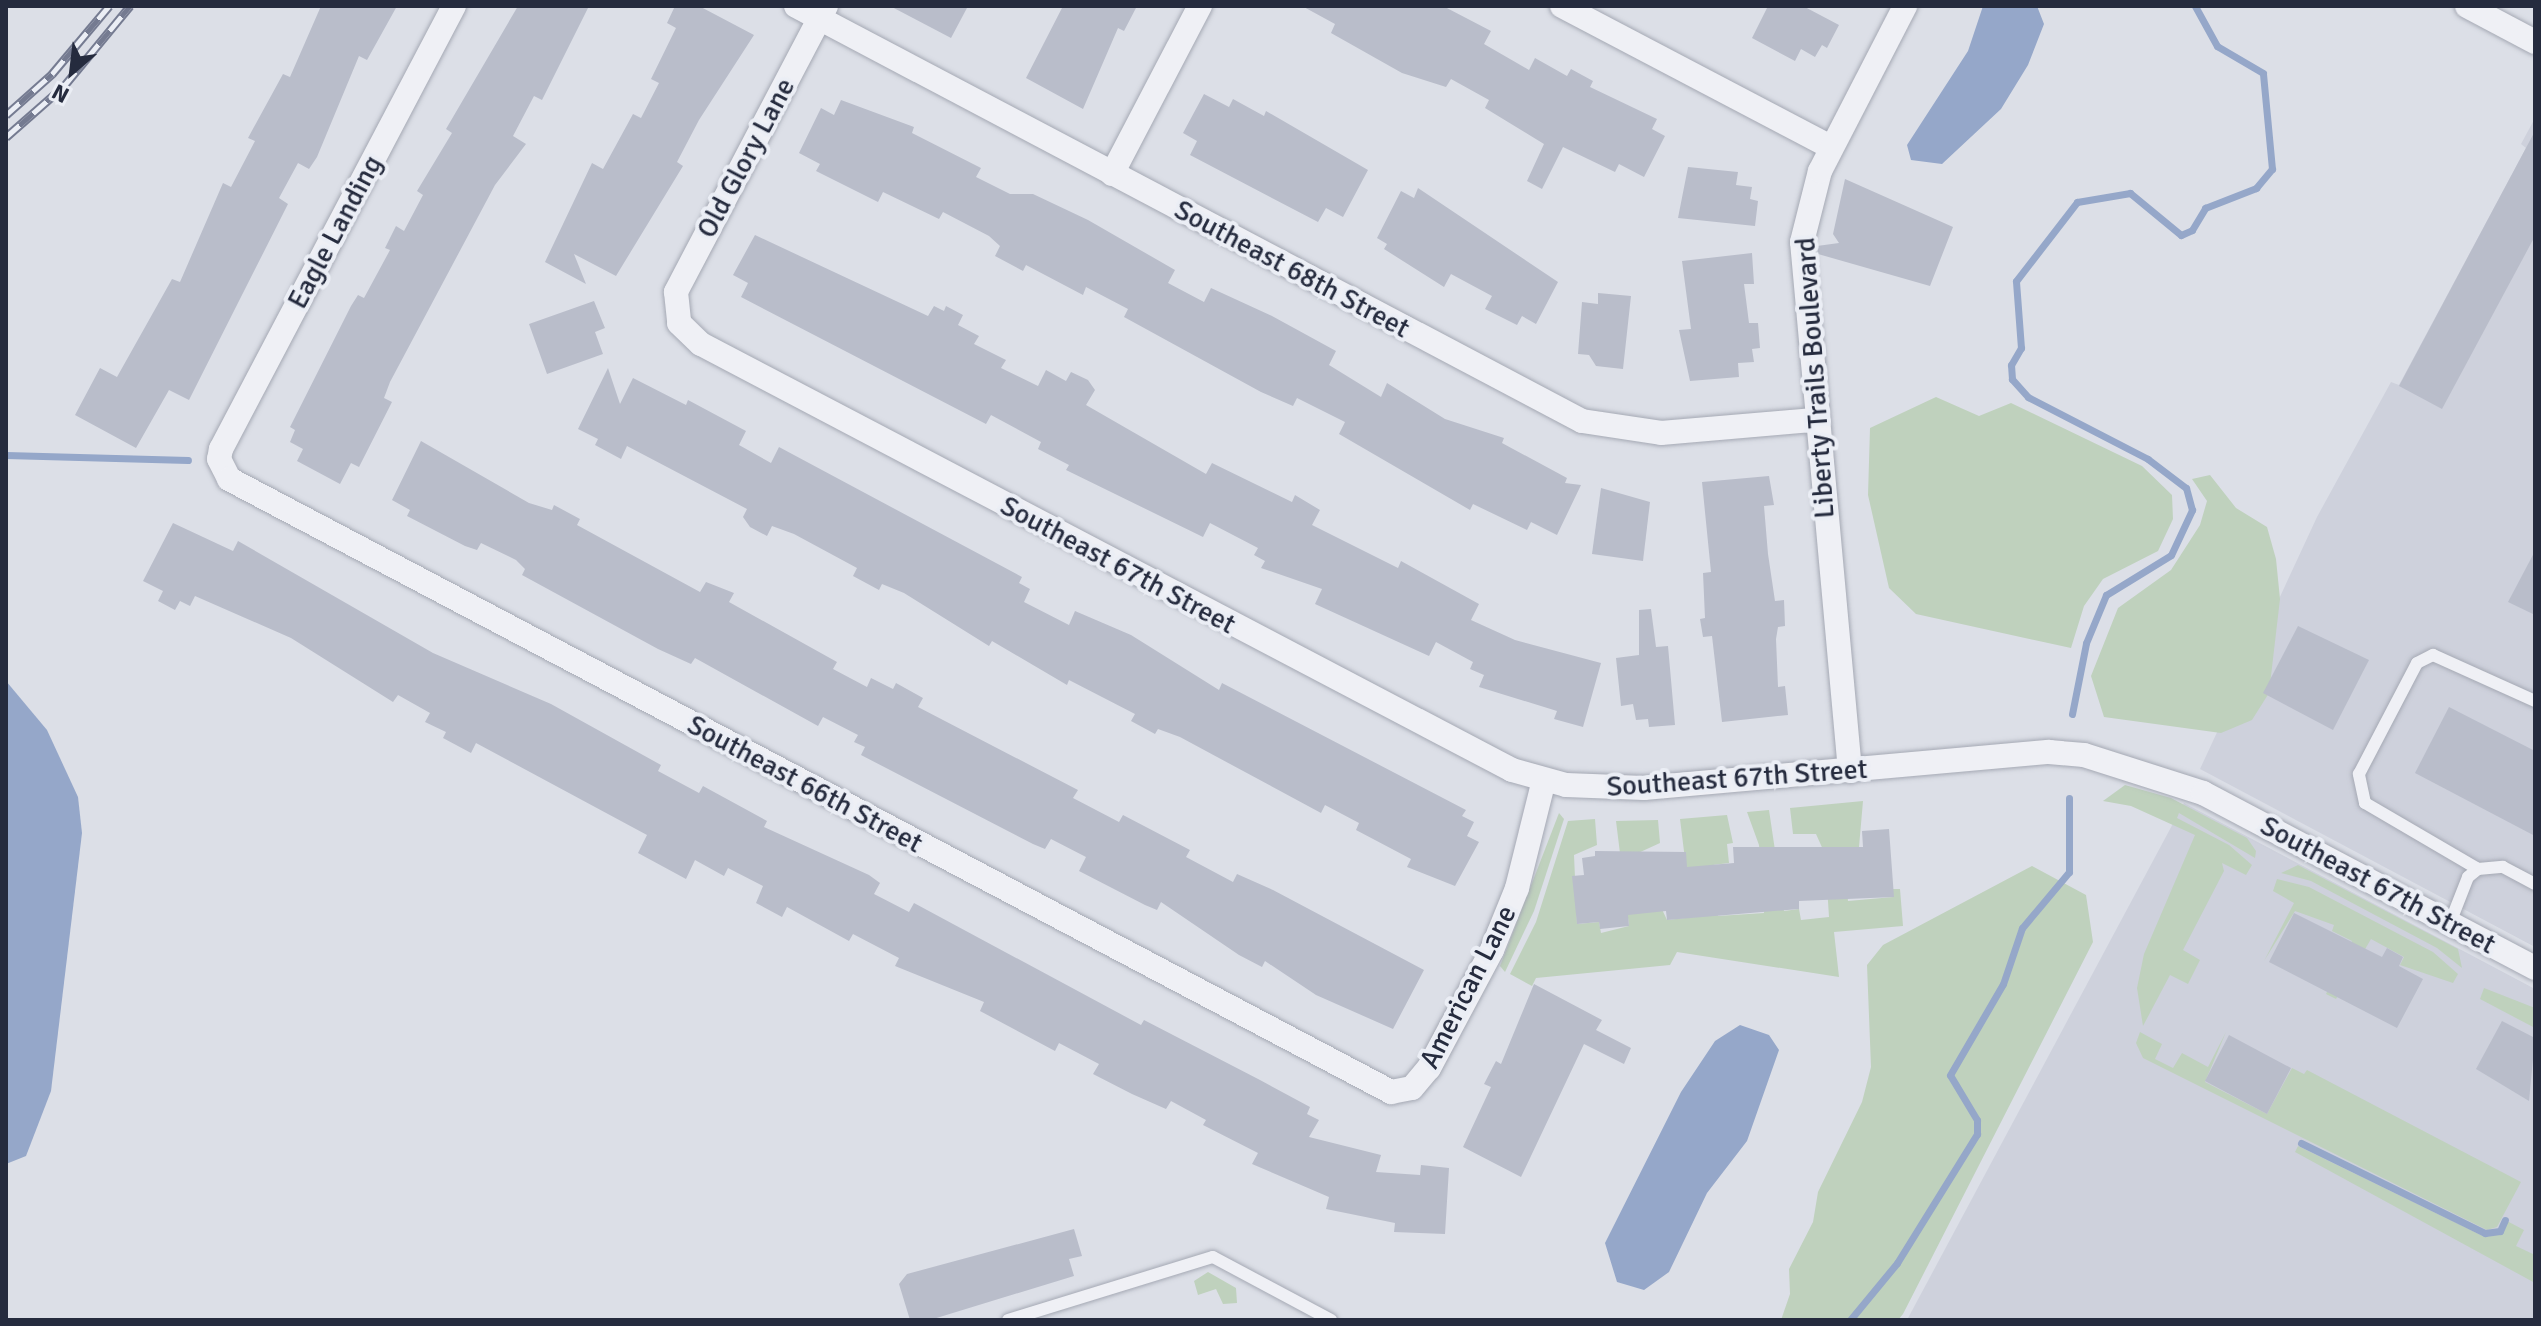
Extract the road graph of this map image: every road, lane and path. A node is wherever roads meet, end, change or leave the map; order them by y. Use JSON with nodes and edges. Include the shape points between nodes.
{"nodes":[{"id":1,"x":454,"y":6,"type":"edge"},
{"id":2,"x":796,"y":6,"type":"edge"},
{"id":3,"x":1200,"y":6,"type":"edge"},
{"id":4,"x":1562,"y":6,"type":"edge"},
{"id":5,"x":1905,"y":6,"type":"edge"},
{"id":6,"x":2467,"y":6,"type":"edge"},
{"id":7,"x":823,"y":12,"type":"edge"},
{"id":8,"x":2535,"y":42,"type":"edge"},
{"id":9,"x":1831,"y":147,"type":"junction"},
{"id":10,"x":1112,"y":174,"type":"junction"},
{"id":11,"x":675,"y":313,"type":"joint"},
{"id":12,"x":1814,"y":420,"type":"junction"},
{"id":13,"x":219,"y":459,"type":"joint"},
{"id":14,"x":2535,"y":701,"type":"edge"},
{"id":15,"x":1850,"y":771,"type":"junction"},
{"id":16,"x":1544,"y":780,"type":"junction"},
{"id":17,"x":2478,"y":869,"type":"junction"},
{"id":18,"x":2535,"y":884,"type":"edge"},
{"id":19,"x":2450,"y":923,"type":"junction"},
{"id":20,"x":2535,"y":968,"type":"edge"},
{"id":21,"x":1403,"y":1092,"type":"joint"},
{"id":22,"x":1008,"y":1320,"type":"edge"},
{"id":23,"x":1331,"y":1320,"type":"edge"}],
"edges":[{"from":1,"to":13,"type":"street","name":"Eagle Landing"},
{"from":2,"to":7,"type":"street","name":"Southeast 68th Street"},
{"from":3,"to":10,"type":"street"},
{"from":4,"to":9,"type":"street"},
{"from":5,"to":9,"type":"street","name":"Liberty Trails Boulevard"},
{"from":6,"to":8,"type":"street"},
{"from":7,"to":10,"type":"street","name":"Southeast 68th Street"},
{"from":7,"to":11,"type":"street","name":"Old Glory Lane","via":[[683,276]]},
{"from":9,"to":12,"type":"street","name":"Liberty Trails Boulevard","via":[[1812,189],[1802,242]]},
{"from":10,"to":12,"type":"street","name":"Southeast 68th Street","via":[[1582,421],[1661,433]]},
{"from":11,"to":16,"type":"street","name":"Southeast 67th Street","via":[[682,329],[701,344],[1459,745]]},
{"from":12,"to":15,"type":"street","name":"Liberty Trails Boulevard"},
{"from":13,"to":21,"type":"street","name":"Southeast 66th Street","via":[[229,479],[255,493],[1375,1086]]},
{"from":14,"to":17,"type":"lane","via":[[2433,655],[2417,663],[2359,774],[2365,803]]},
{"from":15,"to":16,"type":"street","name":"Southeast 67th Street","via":[[1644,788]]},
{"from":15,"to":19,"type":"street","name":"Southeast 67th Street","via":[[2049,752],[2119,762],[2203,793]]},
{"from":16,"to":21,"type":"street","name":"American Lane","via":[[1498,938],[1429,1068]]},
{"from":17,"to":18,"type":"lane","via":[[2503,867]]},
{"from":17,"to":19,"type":"lane","via":[[2468,877]]},
{"from":19,"to":20,"type":"street","name":"Southeast 67th Street"},
{"from":22,"to":23,"type":"lane","via":[[1213,1257]]}]}
